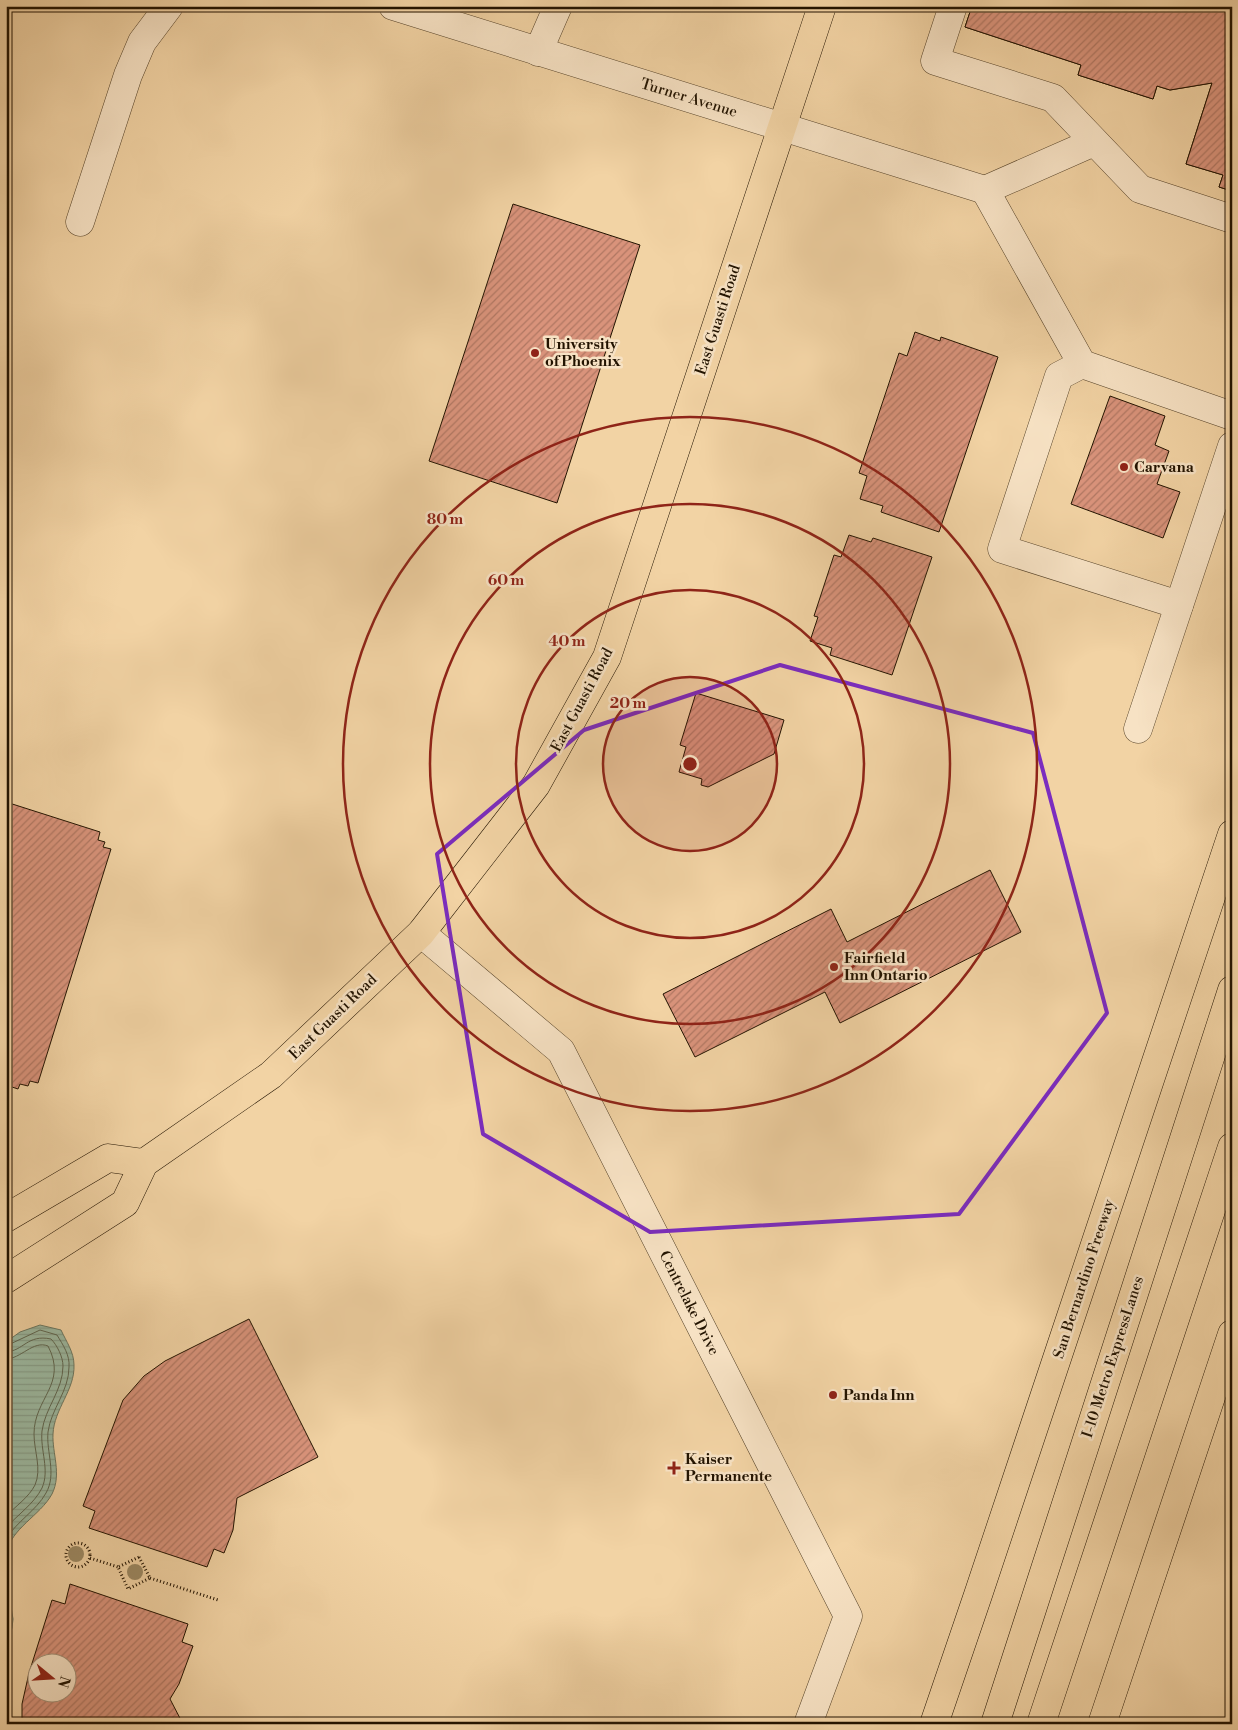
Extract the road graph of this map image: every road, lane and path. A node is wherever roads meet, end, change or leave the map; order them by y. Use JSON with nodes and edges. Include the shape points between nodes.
{"nodes":[{"id":1,"x":169,"y":6,"type":"edge"},
{"id":2,"x":393,"y":6,"type":"edge"},
{"id":3,"x":558,"y":6,"type":"edge"},
{"id":4,"x":822,"y":6,"type":"edge"},
{"id":5,"x":953,"y":6,"type":"edge"},
{"id":6,"x":538,"y":52,"type":"junction"},
{"id":7,"x":782,"y":126,"type":"junction"},
{"id":8,"x":1094,"y":142,"type":"junction"},
{"id":9,"x":986,"y":190,"type":"junction"},
{"id":10,"x":1232,"y":219,"type":"edge"},
{"id":11,"x":80,"y":222,"type":"dead end"},
{"id":12,"x":1082,"y":364,"type":"junction"},
{"id":13,"x":1232,"y":416,"type":"edge"},
{"id":14,"x":1232,"y":446,"type":"edge"},
{"id":15,"x":1179,"y":605,"type":"junction"},
{"id":16,"x":1138,"y":729,"type":"dead end"},
{"id":17,"x":1232,"y":834,"type":"edge"},
{"id":18,"x":421,"y":934,"type":"junction"},
{"id":19,"x":1232,"y":990,"type":"edge"},
{"id":20,"x":1232,"y":1147,"type":"edge"},
{"id":21,"x":144,"y":1163,"type":"junction"},
{"id":22,"x":6,"y":1218,"type":"edge"},
{"id":23,"x":6,"y":1279,"type":"edge"},
{"id":24,"x":1232,"y":1334,"type":"edge"},
{"id":25,"x":90,"y":1558,"type":"junction"},
{"id":26,"x":118,"y":1567,"type":"junction"},
{"id":27,"x":150,"y":1578,"type":"junction"},
{"id":28,"x":218,"y":1600,"type":"dead end"},
{"id":29,"x":808,"y":1724,"type":"edge"},
{"id":30,"x":934,"y":1724,"type":"edge"},
{"id":31,"x":995,"y":1724,"type":"edge"},
{"id":32,"x":1041,"y":1724,"type":"edge"},
{"id":33,"x":1102,"y":1724,"type":"edge"}],
"edges":[{"from":1,"to":11,"type":"street","via":[[142,42],[128,75]]},
{"from":2,"to":6,"type":"street","name":"Turner Avenue"},
{"from":3,"to":6,"type":"street"},
{"from":4,"to":7,"type":"main road","name":"East Guasti Road"},
{"from":5,"to":8,"type":"street","via":[[935,61],[1053,98]]},
{"from":6,"to":7,"type":"street","name":"Turner Avenue"},
{"from":7,"to":9,"type":"street","name":"Turner Avenue"},
{"from":7,"to":18,"type":"main road","name":"East Guasti Road","via":[[607,657],[536,785]]},
{"from":8,"to":9,"type":"street"},
{"from":8,"to":10,"type":"street","via":[[1140,189]]},
{"from":9,"to":12,"type":"street"},
{"from":12,"to":13,"type":"street"},
{"from":12,"to":15,"type":"street","via":[[1058,376],[1002,549]]},
{"from":14,"to":15,"type":"street"},
{"from":15,"to":16,"type":"street"},
{"from":17,"to":30,"type":"main road","name":"San Bernardino Freeway"},
{"from":18,"to":21,"type":"main road","name":"East Guasti Road","via":[[271,1075]]},
{"from":18,"to":29,"type":"street","name":"Centrelake Drive","via":[[561,1051],[848,1616]]},
{"from":19,"to":31,"type":"main road","name":"I-10 Metro ExpressLanes"},
{"from":20,"to":32,"type":"main road"},
{"from":21,"to":22,"type":"main road","via":[[108,1158]]},
{"from":21,"to":23,"type":"main road","name":"East Guasti Road","via":[[125,1203]]},
{"from":24,"to":33,"type":"main road"},
{"from":25,"to":25,"type":"path","via":[[84,1545],[72,1545],[67,1551],[67,1558],[75,1566],[82,1566]]},
{"from":25,"to":26,"type":"path"},
{"from":26,"to":27,"type":"path","via":[[139,1557]]},
{"from":26,"to":27,"type":"path","via":[[128,1589]]},
{"from":27,"to":28,"type":"path"}]}
